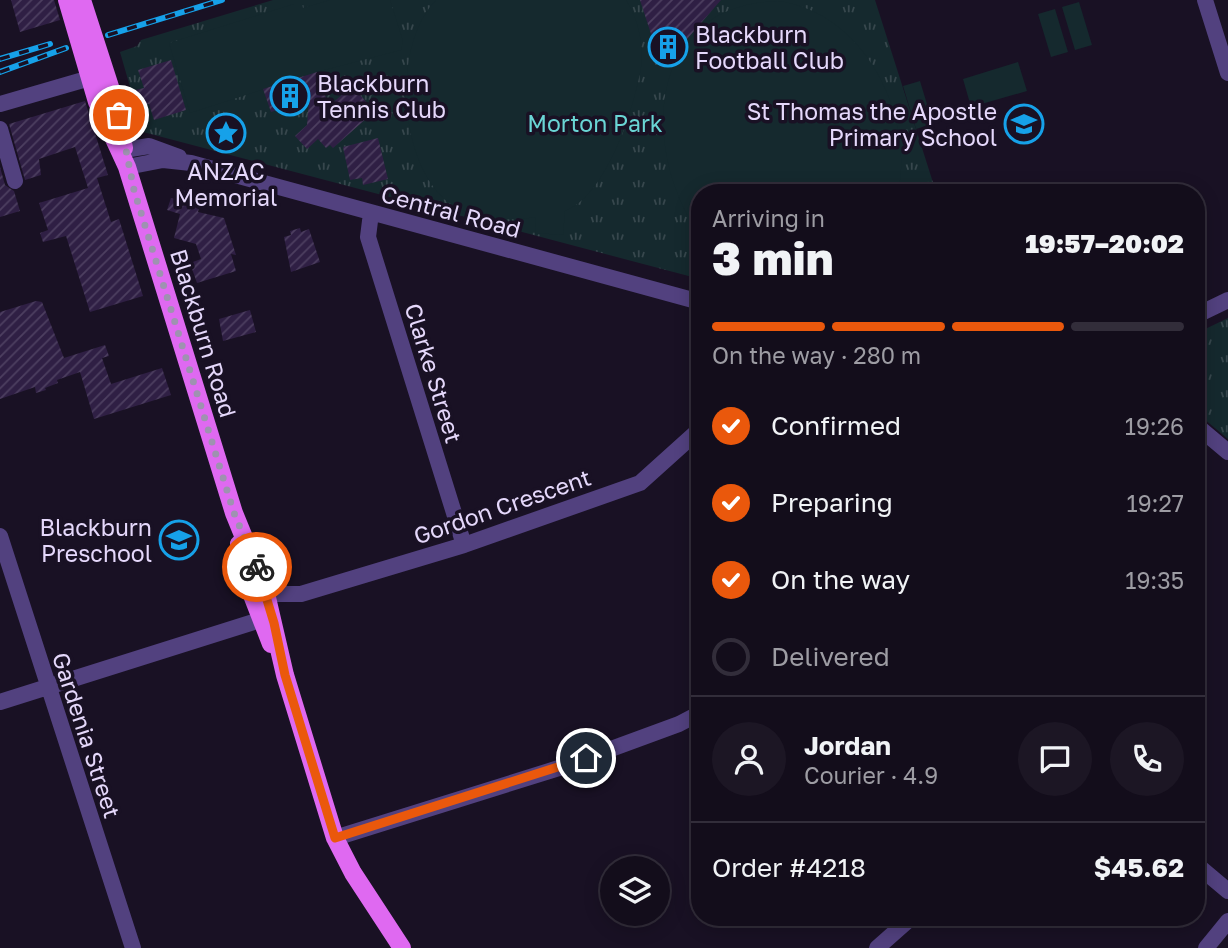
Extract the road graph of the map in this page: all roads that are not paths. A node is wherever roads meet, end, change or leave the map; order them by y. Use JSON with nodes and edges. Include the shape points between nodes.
{"nodes":[{"id":1,"x":67,"y":0,"type":"edge"},
{"id":2,"x":82,"y":0,"type":"edge"},
{"id":3,"x":1205,"y":0,"type":"edge"},
{"id":4,"x":1228,"y":73,"type":"edge"},
{"id":5,"x":98,"y":75,"type":"junction"},
{"id":6,"x":0,"y":104,"type":"edge"},
{"id":7,"x":0,"y":129,"type":"edge"},
{"id":8,"x":124,"y":158,"type":"junction"},
{"id":9,"x":15,"y":181,"type":"dead end"},
{"id":10,"x":371,"y":213,"type":"junction"},
{"id":11,"x":691,"y":300,"type":"edge"},
{"id":12,"x":1228,"y":300,"type":"edge"},
{"id":13,"x":1205,"y":312,"type":"edge"},
{"id":14,"x":1205,"y":433,"type":"edge"},
{"id":15,"x":691,"y":437,"type":"edge"},
{"id":16,"x":1228,"y":452,"type":"edge"},
{"id":17,"x":234,"y":513,"type":"junction"},
{"id":18,"x":0,"y":536,"type":"edge"},
{"id":19,"x":464,"y":545,"type":"junction"},
{"id":20,"x":265,"y":589,"type":"junction"},
{"id":21,"x":301,"y":594,"type":"junction"},
{"id":22,"x":269,"y":616,"type":"junction"},
{"id":23,"x":47,"y":687,"type":"junction"},
{"id":24,"x":0,"y":702,"type":"edge"},
{"id":25,"x":691,"y":718,"type":"edge"},
{"id":26,"x":335,"y":838,"type":"junction"},
{"id":27,"x":1205,"y":872,"type":"edge"},
{"id":28,"x":1228,"y":891,"type":"edge"},
{"id":29,"x":1228,"y":921,"type":"edge"},
{"id":30,"x":902,"y":926,"type":"edge"},
{"id":31,"x":133,"y":948,"type":"edge"},
{"id":32,"x":402,"y":948,"type":"edge"},
{"id":33,"x":877,"y":948,"type":"edge"},
{"id":34,"x":1206,"y":948,"type":"edge"}],
"edges":[{"from":1,"to":5,"type":"main road","name":"Blackburn Road"},
{"from":2,"to":5,"type":"main road","name":"Blackburn Road"},
{"from":3,"to":4,"type":"street"},
{"from":5,"to":6,"type":"street"},
{"from":5,"to":8,"type":"main road","name":"Blackburn Road","via":[[104,120]]},
{"from":7,"to":9,"type":"street"},
{"from":8,"to":10,"type":"street","name":"Central Road","via":[[191,163]]},
{"from":8,"to":17,"type":"main road","name":"Blackburn Road"},
{"from":10,"to":11,"type":"street","name":"Central Road"},
{"from":10,"to":19,"type":"street","name":"Clarke Street","via":[[368,237]]},
{"from":12,"to":13,"type":"street"},
{"from":14,"to":16,"type":"street"},
{"from":15,"to":19,"type":"street","name":"Gordon Crescent","via":[[640,484]]},
{"from":17,"to":20,"type":"main road","name":"Blackburn Road"},
{"from":17,"to":22,"type":"main road","name":"Blackburn Road","via":[[243,563]]},
{"from":18,"to":23,"type":"street","name":"Gardenia Street"},
{"from":19,"to":21,"type":"street","name":"Gordon Crescent"},
{"from":20,"to":21,"type":"street","name":"Gordon Crescent","via":[[282,595]]},
{"from":20,"to":22,"type":"main road","name":"Blackburn Road"},
{"from":21,"to":22,"type":"street","name":"Gordon Crescent"},
{"from":22,"to":23,"type":"street","name":"Gordon Crescent"},
{"from":22,"to":26,"type":"main road","name":"Blackburn Road"},
{"from":23,"to":24,"type":"street","name":"Gordon Crescent"},
{"from":23,"to":31,"type":"street","name":"Gardenia Street"},
{"from":25,"to":26,"type":"street","via":[[562,767]]},
{"from":26,"to":32,"type":"main road","name":"Blackburn Road"},
{"from":27,"to":28,"type":"street"},
{"from":29,"to":34,"type":"street"},
{"from":30,"to":33,"type":"street"}]}
